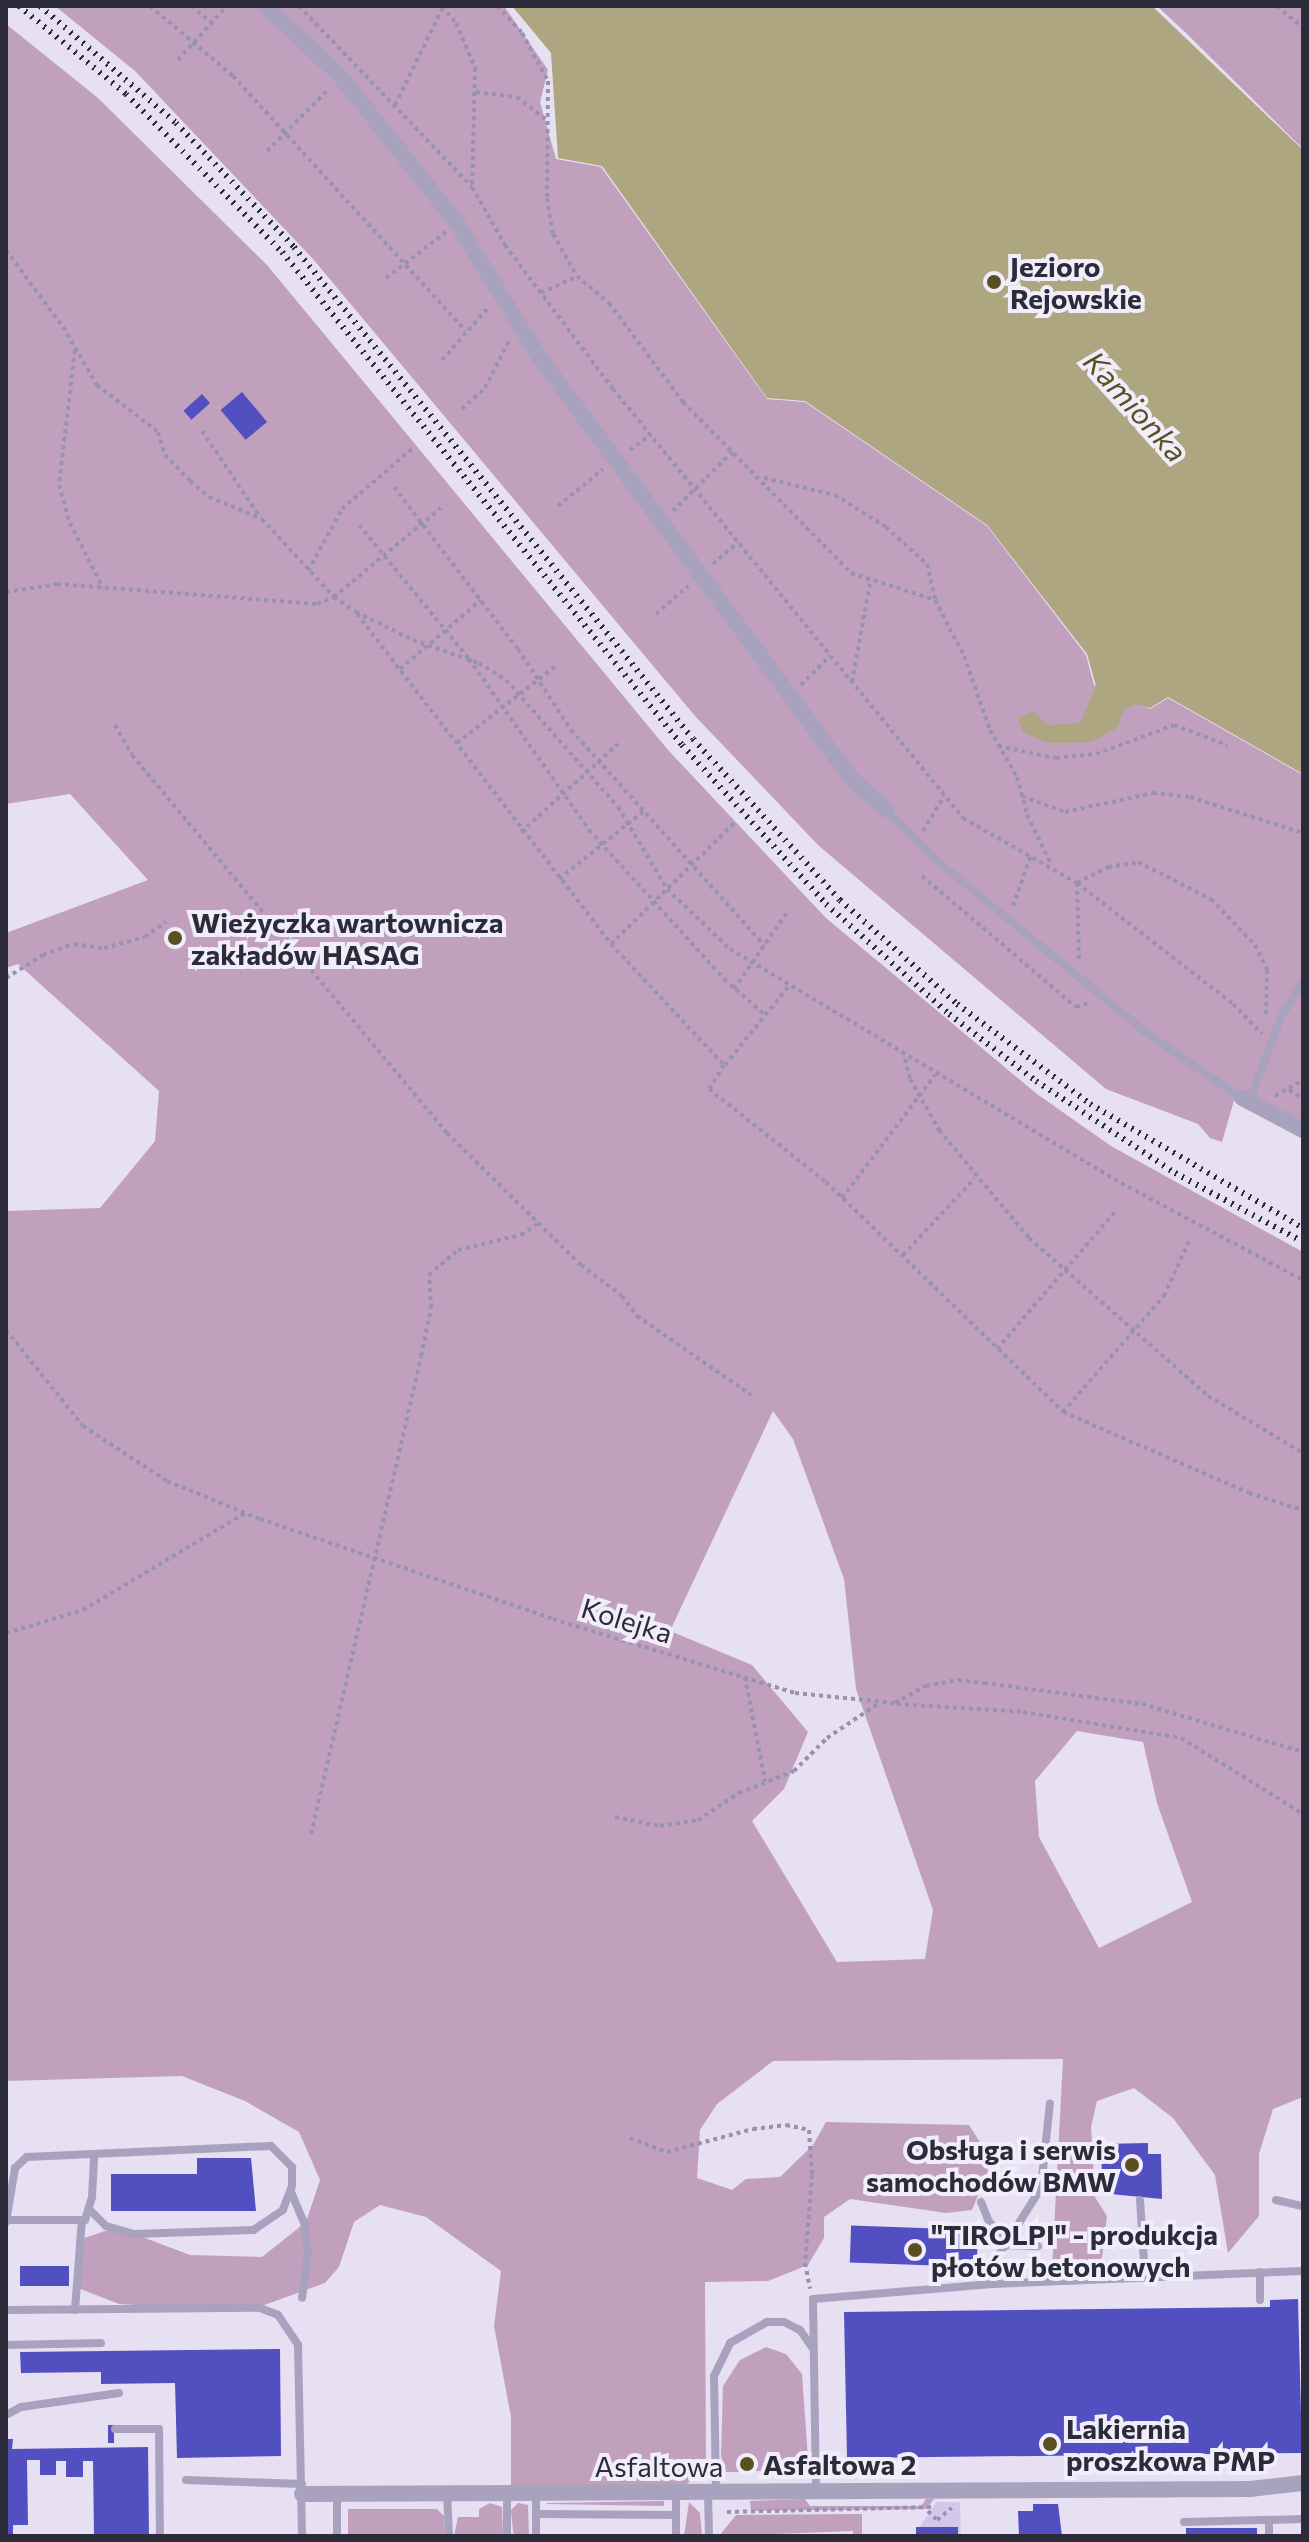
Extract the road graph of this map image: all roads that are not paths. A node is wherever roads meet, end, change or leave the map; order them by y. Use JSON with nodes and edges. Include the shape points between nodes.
{"nodes":[{"id":1,"x":266,"y":6,"type":"edge"},
{"id":2,"x":886,"y":810,"type":"joint"},
{"id":3,"x":1303,"y":981,"type":"edge"},
{"id":4,"x":1245,"y":1100,"type":"junction"},
{"id":5,"x":1303,"y":1130,"type":"edge"},
{"id":6,"x":1050,"y":2103,"type":"dead end"},
{"id":7,"x":94,"y":2158,"type":"junction"},
{"id":8,"x":10,"y":2168,"type":"edge"},
{"id":9,"x":291,"y":2192,"type":"junction"},
{"id":10,"x":1140,"y":2200,"type":"dead end"},
{"id":11,"x":1276,"y":2200,"type":"dead end"},
{"id":12,"x":981,"y":2202,"type":"dead end"},
{"id":13,"x":1303,"y":2206,"type":"edge"},
{"id":14,"x":90,"y":2210,"type":"junction"},
{"id":15,"x":82,"y":2220,"type":"junction"},
{"id":16,"x":6,"y":2221,"type":"edge"},
{"id":17,"x":1005,"y":2242,"type":"junction"},
{"id":18,"x":1038,"y":2246,"type":"dead end"},
{"id":19,"x":1303,"y":2271,"type":"edge"},
{"id":20,"x":1260,"y":2272,"type":"junction"},
{"id":21,"x":1145,"y":2278,"type":"junction"},
{"id":22,"x":992,"y":2284,"type":"junction"},
{"id":23,"x":302,"y":2298,"type":"dead end"},
{"id":24,"x":1260,"y":2300,"type":"dead end"},
{"id":25,"x":6,"y":2310,"type":"edge"},
{"id":26,"x":75,"y":2310,"type":"junction"},
{"id":27,"x":101,"y":2343,"type":"dead end"},
{"id":28,"x":6,"y":2345,"type":"edge"},
{"id":29,"x":813,"y":2349,"type":"junction"},
{"id":30,"x":119,"y":2393,"type":"dead end"},
{"id":31,"x":6,"y":2415,"type":"edge"},
{"id":32,"x":115,"y":2429,"type":"dead end"},
{"id":33,"x":186,"y":2480,"type":"dead end"},
{"id":34,"x":1303,"y":2483,"type":"edge"},
{"id":35,"x":302,"y":2489,"type":"junction"},
{"id":36,"x":816,"y":2491,"type":"junction"},
{"id":37,"x":676,"y":2492,"type":"junction"},
{"id":38,"x":712,"y":2492,"type":"junction"},
{"id":39,"x":447,"y":2493,"type":"junction"},
{"id":40,"x":507,"y":2493,"type":"junction"},
{"id":41,"x":536,"y":2493,"type":"junction"},
{"id":42,"x":337,"y":2494,"type":"junction"},
{"id":43,"x":536,"y":2514,"type":"junction"},
{"id":44,"x":676,"y":2515,"type":"junction"},
{"id":45,"x":1303,"y":2519,"type":"edge"},
{"id":46,"x":1269,"y":2520,"type":"junction"},
{"id":47,"x":1184,"y":2522,"type":"dead end"},
{"id":48,"x":160,"y":2536,"type":"edge"},
{"id":49,"x":302,"y":2536,"type":"edge"},
{"id":50,"x":337,"y":2536,"type":"edge"},
{"id":51,"x":449,"y":2536,"type":"edge"},
{"id":52,"x":507,"y":2536,"type":"edge"},
{"id":53,"x":536,"y":2536,"type":"edge"},
{"id":54,"x":676,"y":2536,"type":"edge"},
{"id":55,"x":709,"y":2536,"type":"edge"},
{"id":56,"x":1269,"y":2536,"type":"edge"}],
"edges":[{"from":1,"to":2,"type":"street","via":[[341,77],[457,223],[538,355],[851,778]]},
{"from":2,"to":4,"type":"lane","via":[[1149,1035]]},
{"from":3,"to":4,"type":"lane","via":[[1281,1017]]},
{"from":4,"to":5,"type":"street"},
{"from":6,"to":17,"type":"lane","via":[[1041,2188]]},
{"from":7,"to":8,"type":"lane","via":[[27,2157]]},
{"from":7,"to":9,"type":"lane","via":[[158,2148],[271,2146],[292,2167]]},
{"from":7,"to":14,"type":"lane"},
{"from":8,"to":16,"type":"lane"},
{"from":9,"to":14,"type":"lane","via":[[275,2220],[237,2233],[134,2234],[106,2226]]},
{"from":9,"to":23,"type":"lane","via":[[304,2222],[308,2252]]},
{"from":10,"to":21,"type":"lane"},
{"from":11,"to":13,"type":"lane"},
{"from":12,"to":17,"type":"lane"},
{"from":14,"to":15,"type":"lane"},
{"from":15,"to":16,"type":"lane"},
{"from":15,"to":26,"type":"lane"},
{"from":17,"to":18,"type":"lane"},
{"from":17,"to":22,"type":"lane","via":[[992,2266]]},
{"from":19,"to":20,"type":"lane"},
{"from":20,"to":21,"type":"lane"},
{"from":20,"to":24,"type":"lane"},
{"from":21,"to":22,"type":"lane"},
{"from":22,"to":29,"type":"lane","via":[[813,2299]]},
{"from":25,"to":26,"type":"lane"},
{"from":26,"to":35,"type":"lane","via":[[260,2308],[278,2315],[298,2345]]},
{"from":27,"to":28,"type":"lane"},
{"from":29,"to":36,"type":"lane"},
{"from":29,"to":38,"type":"lane","via":[[800,2330],[784,2322],[767,2322],[730,2343],[714,2376]]},
{"from":30,"to":31,"type":"lane","via":[[21,2407]]},
{"from":32,"to":48,"type":"lane","via":[[159,2429]]},
{"from":33,"to":35,"type":"lane"},
{"from":34,"to":36,"type":"street","name":"Asfaltowa","via":[[1250,2489]]},
{"from":35,"to":42,"type":"street","name":"Asfaltowa"},
{"from":35,"to":49,"type":"lane"},
{"from":36,"to":38,"type":"street","name":"Asfaltowa"},
{"from":37,"to":38,"type":"street","name":"Asfaltowa"},
{"from":37,"to":41,"type":"street","name":"Asfaltowa"},
{"from":37,"to":44,"type":"lane"},
{"from":38,"to":55,"type":"lane"},
{"from":39,"to":40,"type":"street","name":"Asfaltowa"},
{"from":39,"to":42,"type":"street","name":"Asfaltowa"},
{"from":39,"to":51,"type":"lane"},
{"from":40,"to":41,"type":"street","name":"Asfaltowa"},
{"from":40,"to":52,"type":"lane"},
{"from":41,"to":43,"type":"lane"},
{"from":42,"to":50,"type":"lane"},
{"from":43,"to":44,"type":"lane"},
{"from":43,"to":53,"type":"lane"},
{"from":44,"to":54,"type":"lane"},
{"from":45,"to":46,"type":"lane"},
{"from":46,"to":47,"type":"lane"},
{"from":46,"to":56,"type":"lane"}]}
